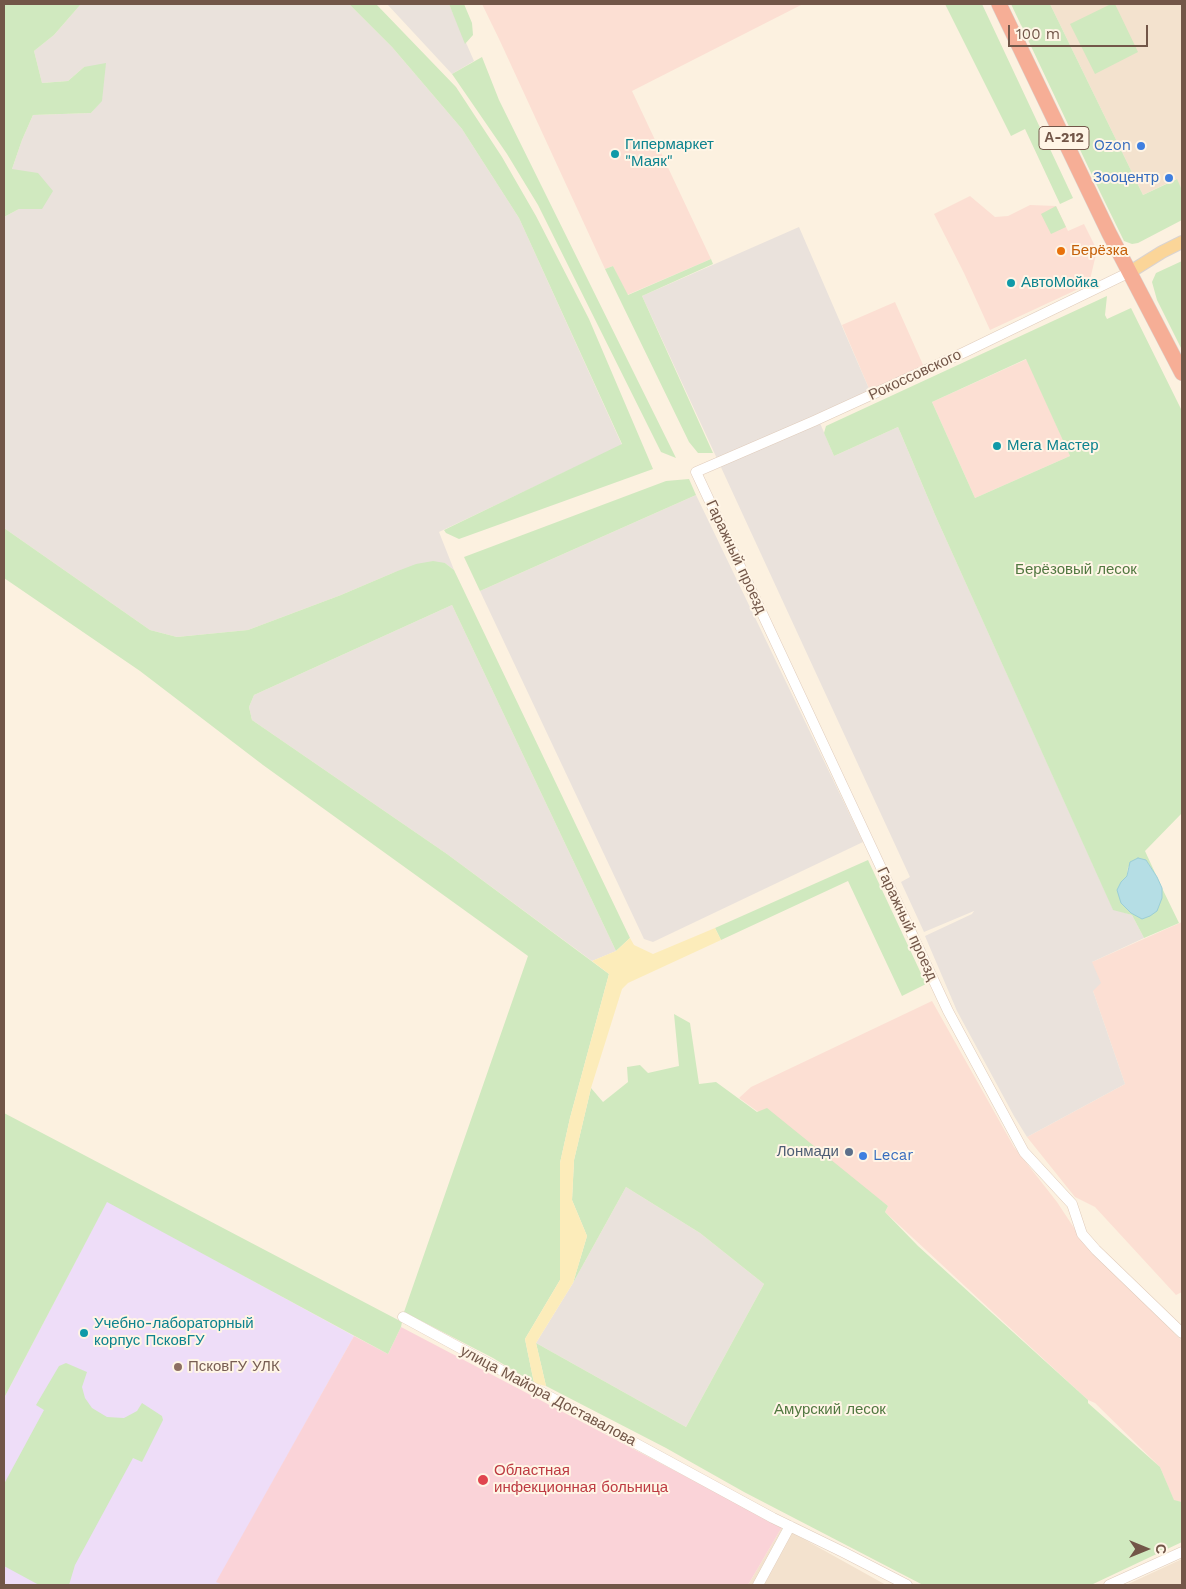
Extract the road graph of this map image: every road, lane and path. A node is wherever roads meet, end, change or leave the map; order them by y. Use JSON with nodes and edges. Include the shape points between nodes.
{"nodes":[{"id":1,"x":999,"y":4,"type":"edge"},
{"id":2,"x":1182,"y":242,"type":"edge"},
{"id":3,"x":1130,"y":272,"type":"junction"},
{"id":4,"x":1182,"y":373,"type":"edge"},
{"id":5,"x":696,"y":472,"type":"joint"},
{"id":6,"x":403,"y":1317,"type":"dead end"},
{"id":7,"x":1182,"y":1333,"type":"edge"},
{"id":8,"x":790,"y":1526,"type":"junction"},
{"id":9,"x":1182,"y":1552,"type":"edge"},
{"id":10,"x":758,"y":1585,"type":"edge"},
{"id":11,"x":907,"y":1585,"type":"edge"},
{"id":12,"x":1109,"y":1585,"type":"edge"}],
"edges":[{"from":1,"to":3,"type":"highway","number":"А-212"},
{"from":2,"to":3,"type":"main road"},
{"from":3,"to":4,"type":"highway","number":"А-212"},
{"from":3,"to":5,"type":"street","name":"Рокоссовского","via":[[965,352]]},
{"from":5,"to":7,"type":"street","name":"Гаражный проезд","via":[[948,1012],[1024,1152],[1072,1204],[1082,1234]]},
{"from":6,"to":8,"type":"street","name":"улица Майора Доставалова"},
{"from":8,"to":10,"type":"street"},
{"from":8,"to":11,"type":"street","name":"улица Майора Доставалова"},
{"from":9,"to":12,"type":"street"}]}
